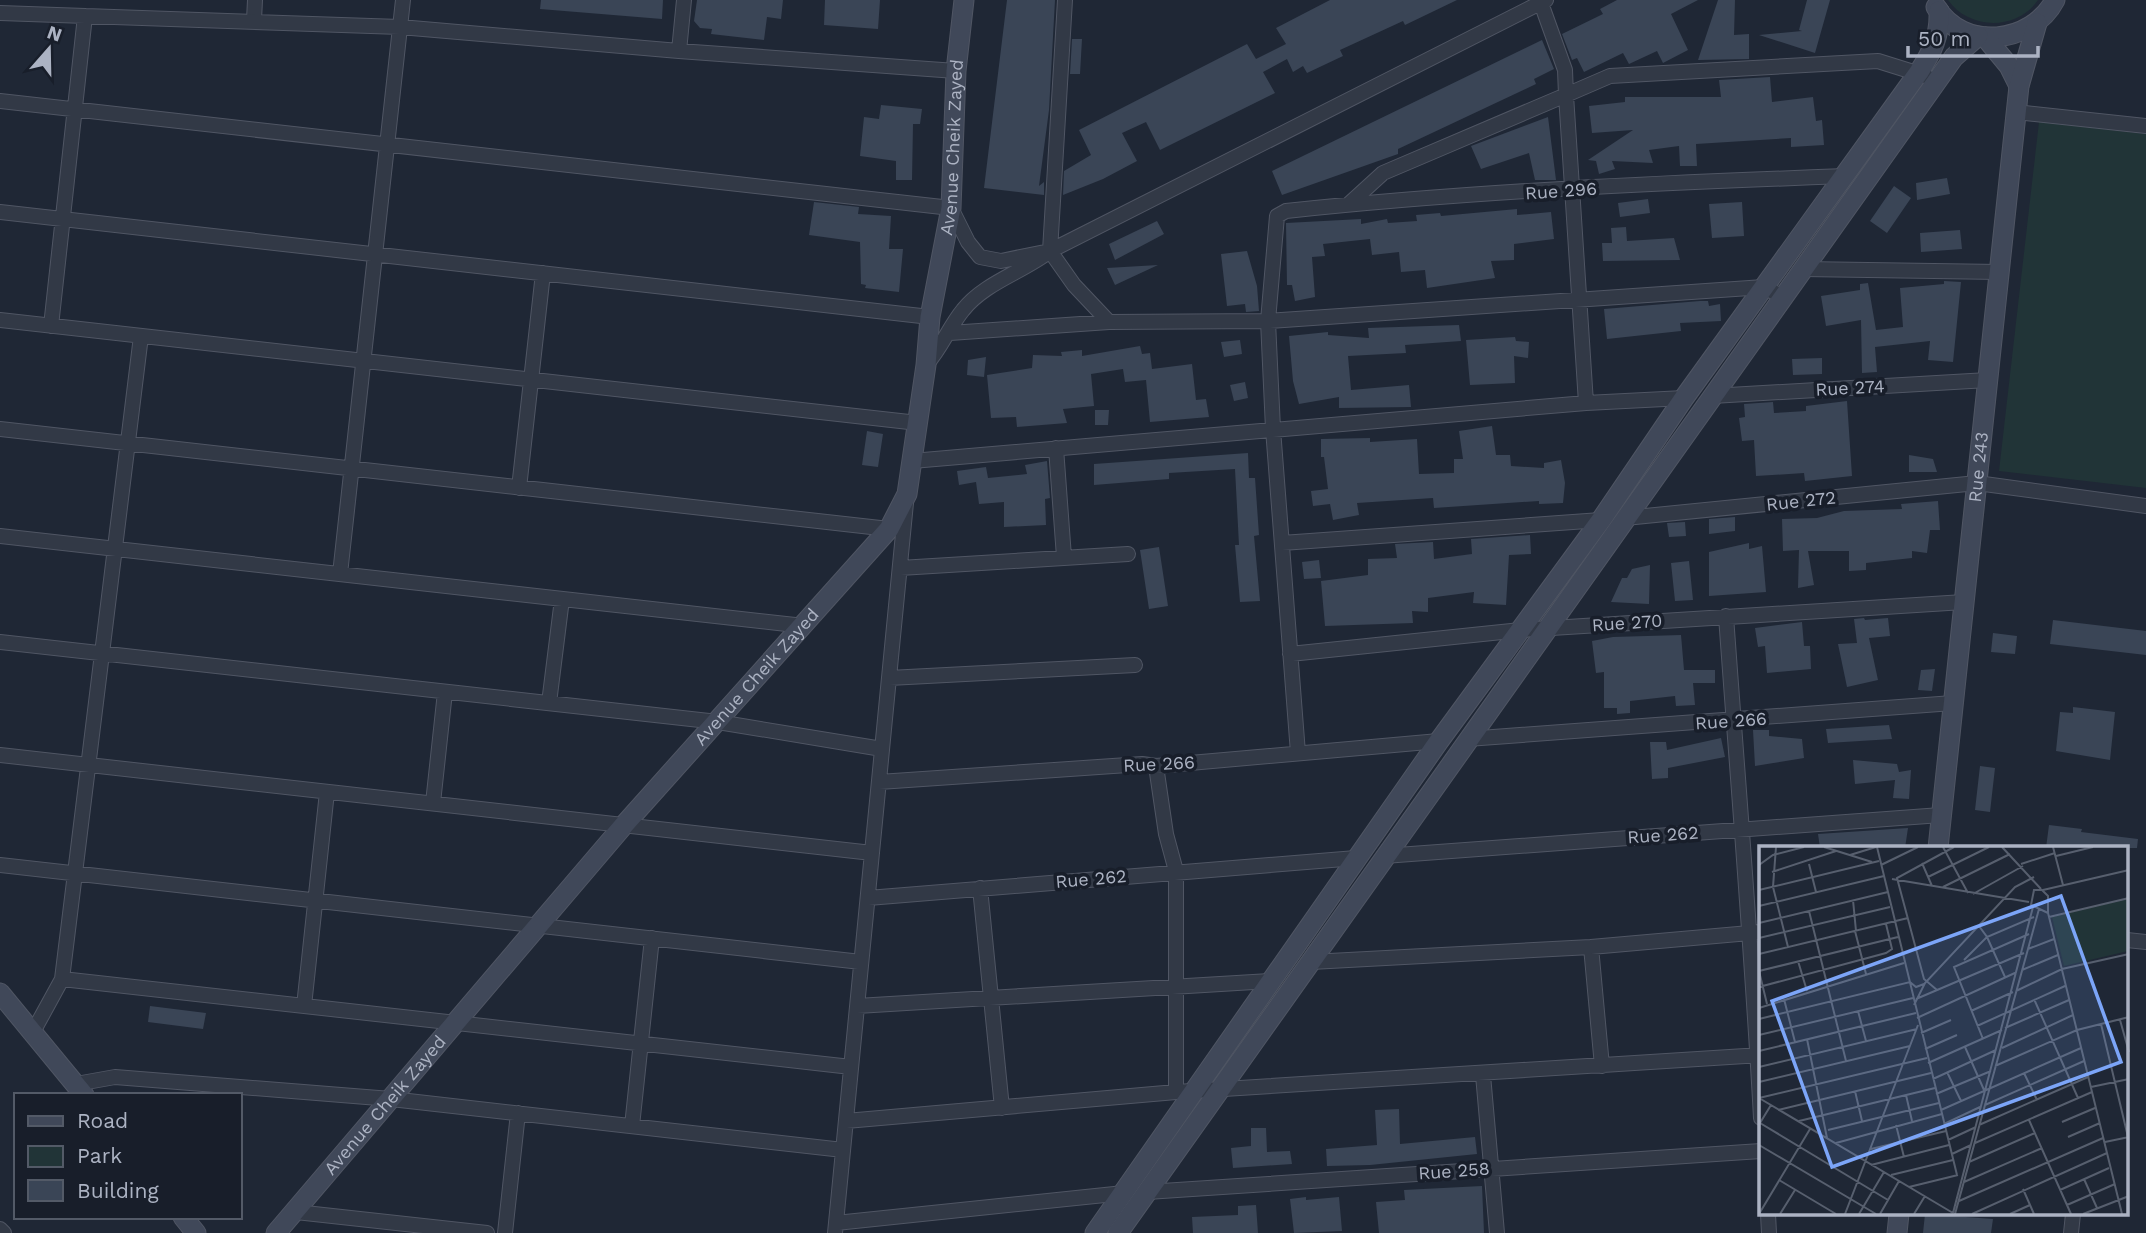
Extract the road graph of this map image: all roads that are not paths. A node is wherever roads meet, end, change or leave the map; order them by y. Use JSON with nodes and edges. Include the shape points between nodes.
{"nodes":[{"id":1,"x":255,"y":0,"type":"edge"},
{"id":2,"x":403,"y":0,"type":"edge"},
{"id":3,"x":684,"y":0,"type":"edge"},
{"id":4,"x":964,"y":0,"type":"edge"},
{"id":5,"x":1065,"y":0,"type":"edge"},
{"id":6,"x":2055,"y":0,"type":"edge"},
{"id":7,"x":1544,"y":1,"type":"edge"},
{"id":8,"x":1935,"y":6,"type":"edge"},
{"id":9,"x":0,"y":13,"type":"edge"},
{"id":10,"x":85,"y":16,"type":"junction"},
{"id":11,"x":254,"y":20,"type":"junction"},
{"id":12,"x":2037,"y":23,"type":"junction"},
{"id":13,"x":400,"y":27,"type":"junction"},
{"id":14,"x":1981,"y":36,"type":"junction"},
{"id":15,"x":679,"y":51,"type":"junction"},
{"id":16,"x":956,"y":71,"type":"junction"},
{"id":17,"x":1919,"y":72,"type":"junction"},
{"id":18,"x":1937,"y":81,"type":"junction"},
{"id":19,"x":2019,"y":86,"type":"junction"},
{"id":20,"x":1566,"y":95,"type":"junction"},
{"id":21,"x":0,"y":101,"type":"edge"},
{"id":22,"x":75,"y":110,"type":"junction"},
{"id":23,"x":2016,"y":112,"type":"junction"},
{"id":24,"x":2146,"y":126,"type":"edge"},
{"id":25,"x":387,"y":145,"type":"junction"},
{"id":26,"x":1846,"y":176,"type":"junction"},
{"id":27,"x":1571,"y":190,"type":"junction"},
{"id":28,"x":1349,"y":204,"type":"junction"},
{"id":29,"x":951,"y":208,"type":"junction"},
{"id":30,"x":0,"y":212,"type":"edge"},
{"id":31,"x":63,"y":219,"type":"junction"},
{"id":32,"x":1050,"y":251,"type":"junction"},
{"id":33,"x":375,"y":254,"type":"junction"},
{"id":34,"x":1803,"y":269,"type":"junction"},
{"id":35,"x":1999,"y":272,"type":"junction"},
{"id":36,"x":542,"y":273,"type":"junction"},
{"id":37,"x":1765,"y":287,"type":"junction"},
{"id":38,"x":1783,"y":297,"type":"junction"},
{"id":39,"x":1579,"y":298,"type":"junction"},
{"id":40,"x":930,"y":317,"type":"junction"},
{"id":41,"x":0,"y":320,"type":"edge"},
{"id":42,"x":1268,"y":321,"type":"junction"},
{"id":43,"x":1109,"y":322,"type":"junction"},
{"id":44,"x":51,"y":326,"type":"junction"},
{"id":45,"x":950,"y":333,"type":"junction"},
{"id":46,"x":141,"y":336,"type":"junction"},
{"id":47,"x":363,"y":361,"type":"junction"},
{"id":48,"x":926,"y":365,"type":"junction"},
{"id":49,"x":531,"y":380,"type":"junction"},
{"id":50,"x":1988,"y":380,"type":"junction"},
{"id":51,"x":1712,"y":396,"type":"junction"},
{"id":52,"x":1684,"y":398,"type":"junction"},
{"id":53,"x":1586,"y":403,"type":"junction"},
{"id":54,"x":918,"y":423,"type":"junction"},
{"id":55,"x":0,"y":429,"type":"edge"},
{"id":56,"x":1273,"y":429,"type":"junction"},
{"id":57,"x":127,"y":444,"type":"junction"},
{"id":58,"x":1056,"y":448,"type":"junction"},
{"id":59,"x":912,"y":461,"type":"junction"},
{"id":60,"x":351,"y":469,"type":"junction"},
{"id":61,"x":1977,"y":483,"type":"junction"},
{"id":62,"x":519,"y":488,"type":"junction"},
{"id":63,"x":907,"y":494,"type":"junction"},
{"id":64,"x":2146,"y":506,"type":"edge"},
{"id":65,"x":1625,"y":518,"type":"junction"},
{"id":66,"x":1601,"y":520,"type":"junction"},
{"id":67,"x":890,"y":529,"type":"junction"},
{"id":68,"x":0,"y":536,"type":"edge"},
{"id":69,"x":1282,"y":543,"type":"junction"},
{"id":70,"x":114,"y":549,"type":"junction"},
{"id":71,"x":1128,"y":554,"type":"dead end"},
{"id":72,"x":1064,"y":557,"type":"junction"},
{"id":73,"x":900,"y":568,"type":"junction"},
{"id":74,"x":340,"y":574,"type":"junction"},
{"id":75,"x":562,"y":599,"type":"junction"},
{"id":76,"x":1964,"y":602,"type":"junction"},
{"id":77,"x":1726,"y":616,"type":"junction"},
{"id":78,"x":804,"y":626,"type":"junction"},
{"id":79,"x":1546,"y":629,"type":"junction"},
{"id":80,"x":1521,"y":630,"type":"junction"},
{"id":81,"x":0,"y":642,"type":"edge"},
{"id":82,"x":101,"y":653,"type":"junction"},
{"id":83,"x":1290,"y":654,"type":"junction"},
{"id":84,"x":1135,"y":665,"type":"dead end"},
{"id":85,"x":889,"y":678,"type":"junction"},
{"id":86,"x":445,"y":692,"type":"junction"},
{"id":87,"x":549,"y":703,"type":"junction"},
{"id":88,"x":1953,"y":703,"type":"junction"},
{"id":89,"x":1734,"y":721,"type":"junction"},
{"id":90,"x":718,"y":722,"type":"junction"},
{"id":91,"x":1467,"y":739,"type":"junction"},
{"id":92,"x":1439,"y":741,"type":"junction"},
{"id":93,"x":882,"y":749,"type":"junction"},
{"id":94,"x":1298,"y":753,"type":"junction"},
{"id":95,"x":0,"y":755,"type":"edge"},
{"id":96,"x":88,"y":765,"type":"junction"},
{"id":97,"x":1156,"y":766,"type":"junction"},
{"id":98,"x":879,"y":782,"type":"junction"},
{"id":99,"x":327,"y":792,"type":"junction"},
{"id":100,"x":433,"y":803,"type":"junction"},
{"id":101,"x":1941,"y":815,"type":"junction"},
{"id":102,"x":624,"y":825,"type":"junction"},
{"id":103,"x":1740,"y":829,"type":"junction"},
{"id":104,"x":1938,"y":846,"type":"edge"},
{"id":105,"x":872,"y":853,"type":"junction"},
{"id":106,"x":1384,"y":856,"type":"junction"},
{"id":107,"x":1356,"y":859,"type":"junction"},
{"id":108,"x":0,"y":865,"type":"edge"},
{"id":109,"x":1176,"y":871,"type":"junction"},
{"id":110,"x":74,"y":873,"type":"junction"},
{"id":111,"x":980,"y":888,"type":"junction"},
{"id":112,"x":868,"y":898,"type":"junction"},
{"id":113,"x":315,"y":900,"type":"junction"},
{"id":114,"x":539,"y":926,"type":"junction"},
{"id":115,"x":1755,"y":933,"type":"edge"},
{"id":116,"x":652,"y":938,"type":"junction"},
{"id":117,"x":2128,"y":940,"type":"edge"},
{"id":118,"x":2146,"y":942,"type":"edge"},
{"id":119,"x":1591,"y":947,"type":"junction"},
{"id":120,"x":861,"y":962,"type":"junction"},
{"id":121,"x":1311,"y":962,"type":"junction"},
{"id":122,"x":61,"y":979,"type":"junction"},
{"id":123,"x":1270,"y":981,"type":"junction"},
{"id":124,"x":1177,"y":986,"type":"junction"},
{"id":125,"x":0,"y":993,"type":"edge"},
{"id":126,"x":991,"y":998,"type":"junction"},
{"id":127,"x":304,"y":1006,"type":"junction"},
{"id":128,"x":857,"y":1006,"type":"junction"},
{"id":129,"x":457,"y":1023,"type":"junction"},
{"id":130,"x":1759,"y":1031,"type":"edge"},
{"id":131,"x":33,"y":1032,"type":"junction"},
{"id":132,"x":641,"y":1044,"type":"junction"},
{"id":133,"x":1759,"y":1055,"type":"edge"},
{"id":134,"x":1602,"y":1066,"type":"junction"},
{"id":135,"x":851,"y":1067,"type":"junction"},
{"id":136,"x":1483,"y":1075,"type":"junction"},
{"id":137,"x":80,"y":1090,"type":"edge"},
{"id":138,"x":1219,"y":1090,"type":"junction"},
{"id":139,"x":1184,"y":1092,"type":"junction"},
{"id":140,"x":391,"y":1099,"type":"junction"},
{"id":141,"x":1002,"y":1108,"type":"junction"},
{"id":142,"x":518,"y":1113,"type":"junction"},
{"id":143,"x":846,"y":1121,"type":"junction"},
{"id":144,"x":632,"y":1126,"type":"junction"},
{"id":145,"x":843,"y":1150,"type":"junction"},
{"id":146,"x":1759,"y":1151,"type":"edge"},
{"id":147,"x":1492,"y":1168,"type":"junction"},
{"id":148,"x":1147,"y":1192,"type":"junction"},
{"id":149,"x":1124,"y":1193,"type":"junction"},
{"id":150,"x":296,"y":1212,"type":"junction"},
{"id":151,"x":185,"y":1219,"type":"edge"},
{"id":152,"x":835,"y":1228,"type":"edge"},
{"id":153,"x":0,"y":1229,"type":"edge"},
{"id":154,"x":4,"y":1233,"type":"edge"},
{"id":155,"x":196,"y":1233,"type":"edge"},
{"id":156,"x":276,"y":1233,"type":"edge"},
{"id":157,"x":487,"y":1233,"type":"edge"},
{"id":158,"x":505,"y":1233,"type":"edge"},
{"id":159,"x":1095,"y":1233,"type":"edge"},
{"id":160,"x":1118,"y":1233,"type":"edge"},
{"id":161,"x":1497,"y":1233,"type":"edge"}],
"edges":[{"from":1,"to":11,"type":"street"},
{"from":2,"to":13,"type":"street"},
{"from":3,"to":15,"type":"street"},
{"from":4,"to":16,"type":"street","name":"Avenue Cheik Zayed"},
{"from":5,"to":32,"type":"street"},
{"from":6,"to":12,"type":"street"},
{"from":7,"to":20,"type":"street","via":[[1565,70]]},
{"from":7,"to":32,"type":"street"},
{"from":8,"to":14,"type":"street","via":[[1963,31]]},
{"from":8,"to":17,"type":"street","via":[[1940,28],[1933,51]]},
{"from":9,"to":10,"type":"street"},
{"from":10,"to":11,"type":"street"},
{"from":10,"to":22,"type":"street"},
{"from":11,"to":13,"type":"street"},
{"from":12,"to":14,"type":"street","via":[[2012,35]]},
{"from":12,"to":19,"type":"street","name":"Rue 243"},
{"from":13,"to":15,"type":"street"},
{"from":13,"to":25,"type":"street"},
{"from":14,"to":18,"type":"street","via":[[1954,57]]},
{"from":14,"to":19,"type":"street","via":[[2009,65]]},
{"from":15,"to":16,"type":"street"},
{"from":16,"to":29,"type":"street","name":"Avenue Cheik Zayed"},
{"from":17,"to":18,"type":"street"},
{"from":17,"to":20,"type":"street","via":[[1878,61],[1610,76]]},
{"from":17,"to":26,"type":"street"},
{"from":18,"to":34,"type":"street"},
{"from":19,"to":23,"type":"street","name":"Rue 243"},
{"from":20,"to":27,"type":"street"},
{"from":20,"to":28,"type":"street","via":[[1382,173]]},
{"from":21,"to":22,"type":"street"},
{"from":22,"to":25,"type":"street"},
{"from":22,"to":31,"type":"street"},
{"from":23,"to":24,"type":"street"},
{"from":23,"to":35,"type":"street","name":"Rue 243"},
{"from":25,"to":29,"type":"street"},
{"from":25,"to":33,"type":"street"},
{"from":26,"to":27,"type":"street","name":"Rue 296"},
{"from":26,"to":37,"type":"street"},
{"from":27,"to":28,"type":"street","name":"Rue 296"},
{"from":27,"to":39,"type":"street"},
{"from":28,"to":42,"type":"street","name":"Rue 296","via":[[1277,216]]},
{"from":29,"to":32,"type":"street","via":[[980,257],[1001,261]]},
{"from":29,"to":40,"type":"street","name":"Avenue Cheik Zayed"},
{"from":30,"to":31,"type":"street"},
{"from":31,"to":33,"type":"street"},
{"from":31,"to":44,"type":"street"},
{"from":32,"to":43,"type":"street"},
{"from":32,"to":45,"type":"street","via":[[979,295],[963,309]]},
{"from":33,"to":36,"type":"street"},
{"from":33,"to":47,"type":"street"},
{"from":34,"to":35,"type":"street"},
{"from":34,"to":38,"type":"street"},
{"from":35,"to":50,"type":"street","name":"Rue 243"},
{"from":36,"to":40,"type":"street"},
{"from":36,"to":49,"type":"street"},
{"from":37,"to":38,"type":"street"},
{"from":37,"to":39,"type":"street"},
{"from":37,"to":52,"type":"street"},
{"from":38,"to":51,"type":"street"},
{"from":39,"to":42,"type":"street"},
{"from":39,"to":53,"type":"street"},
{"from":40,"to":48,"type":"street","name":"Avenue Cheik Zayed"},
{"from":41,"to":44,"type":"street"},
{"from":42,"to":43,"type":"street"},
{"from":42,"to":56,"type":"street"},
{"from":43,"to":45,"type":"street"},
{"from":44,"to":46,"type":"street"},
{"from":45,"to":48,"type":"street"},
{"from":46,"to":47,"type":"street"},
{"from":46,"to":57,"type":"street"},
{"from":47,"to":49,"type":"street"},
{"from":47,"to":60,"type":"street"},
{"from":48,"to":54,"type":"street","name":"Avenue Cheik Zayed"},
{"from":49,"to":54,"type":"street"},
{"from":49,"to":62,"type":"street"},
{"from":50,"to":51,"type":"street","name":"Rue 274"},
{"from":50,"to":61,"type":"street","name":"Rue 243"},
{"from":51,"to":65,"type":"street"},
{"from":52,"to":53,"type":"street"},
{"from":52,"to":66,"type":"street"},
{"from":53,"to":56,"type":"street"},
{"from":54,"to":59,"type":"street","name":"Avenue Cheik Zayed"},
{"from":55,"to":57,"type":"street"},
{"from":56,"to":58,"type":"street"},
{"from":56,"to":69,"type":"street"},
{"from":57,"to":60,"type":"street"},
{"from":57,"to":70,"type":"street"},
{"from":58,"to":59,"type":"street"},
{"from":58,"to":72,"type":"street"},
{"from":59,"to":63,"type":"street","name":"Avenue Cheik Zayed"},
{"from":60,"to":62,"type":"street"},
{"from":60,"to":74,"type":"street"},
{"from":61,"to":64,"type":"street","name":"Rue 272"},
{"from":61,"to":65,"type":"street","name":"Rue 272"},
{"from":61,"to":76,"type":"street","name":"Rue 243"},
{"from":62,"to":67,"type":"street"},
{"from":63,"to":67,"type":"street","name":"Avenue Cheik Zayed"},
{"from":63,"to":73,"type":"street"},
{"from":65,"to":79,"type":"street"},
{"from":66,"to":69,"type":"street"},
{"from":66,"to":80,"type":"street"},
{"from":67,"to":78,"type":"street","name":"Avenue Cheik Zayed"},
{"from":68,"to":70,"type":"street"},
{"from":69,"to":83,"type":"street"},
{"from":70,"to":74,"type":"street"},
{"from":70,"to":82,"type":"street"},
{"from":71,"to":72,"type":"street"},
{"from":72,"to":73,"type":"street"},
{"from":73,"to":85,"type":"street"},
{"from":74,"to":75,"type":"street"},
{"from":75,"to":78,"type":"street"},
{"from":75,"to":87,"type":"street"},
{"from":76,"to":77,"type":"street","name":"Rue 270"},
{"from":76,"to":88,"type":"street","name":"Rue 243"},
{"from":77,"to":79,"type":"street","name":"Rue 270"},
{"from":77,"to":89,"type":"street"},
{"from":78,"to":90,"type":"street","name":"Avenue Cheik Zayed"},
{"from":79,"to":80,"type":"street","name":"Rue 270"},
{"from":79,"to":91,"type":"street"},
{"from":80,"to":83,"type":"street","name":"Rue 270"},
{"from":80,"to":92,"type":"street"},
{"from":81,"to":82,"type":"street"},
{"from":82,"to":86,"type":"street"},
{"from":82,"to":96,"type":"street"},
{"from":83,"to":94,"type":"street"},
{"from":84,"to":85,"type":"street"},
{"from":85,"to":93,"type":"street"},
{"from":86,"to":87,"type":"street"},
{"from":86,"to":100,"type":"street"},
{"from":87,"to":90,"type":"street"},
{"from":88,"to":89,"type":"street","name":"Rue 266"},
{"from":88,"to":101,"type":"street","name":"Rue 243"},
{"from":89,"to":91,"type":"street","name":"Rue 266"},
{"from":89,"to":103,"type":"street"},
{"from":90,"to":93,"type":"street"},
{"from":90,"to":102,"type":"street","name":"Avenue Cheik Zayed"},
{"from":91,"to":106,"type":"street"},
{"from":92,"to":94,"type":"street","name":"Rue 266"},
{"from":92,"to":107,"type":"street"},
{"from":93,"to":98,"type":"street"},
{"from":94,"to":97,"type":"street","name":"Rue 266"},
{"from":95,"to":96,"type":"street"},
{"from":96,"to":99,"type":"street"},
{"from":96,"to":110,"type":"street"},
{"from":97,"to":98,"type":"street","name":"Rue 266"},
{"from":97,"to":109,"type":"street"},
{"from":98,"to":105,"type":"street"},
{"from":99,"to":100,"type":"street"},
{"from":99,"to":113,"type":"street"},
{"from":100,"to":102,"type":"street"},
{"from":101,"to":103,"type":"street","name":"Rue 262"},
{"from":101,"to":104,"type":"street","name":"Rue 243"},
{"from":102,"to":105,"type":"street"},
{"from":102,"to":114,"type":"street","name":"Avenue Cheik Zayed"},
{"from":103,"to":106,"type":"street","name":"Rue 262"},
{"from":103,"to":115,"type":"street"},
{"from":105,"to":112,"type":"street"},
{"from":106,"to":121,"type":"street"},
{"from":107,"to":109,"type":"street","name":"Rue 262"},
{"from":107,"to":123,"type":"street"},
{"from":108,"to":110,"type":"street"},
{"from":109,"to":111,"type":"street","name":"Rue 262"},
{"from":109,"to":124,"type":"street"},
{"from":110,"to":113,"type":"street"},
{"from":110,"to":122,"type":"street"},
{"from":111,"to":112,"type":"street","name":"Rue 262"},
{"from":111,"to":126,"type":"street"},
{"from":112,"to":120,"type":"street"},
{"from":113,"to":114,"type":"street"},
{"from":113,"to":127,"type":"street"},
{"from":114,"to":116,"type":"street"},
{"from":114,"to":129,"type":"street","name":"Avenue Cheik Zayed"},
{"from":115,"to":119,"type":"street"},
{"from":115,"to":130,"type":"street"},
{"from":116,"to":120,"type":"street"},
{"from":116,"to":132,"type":"street"},
{"from":117,"to":118,"type":"street"},
{"from":119,"to":121,"type":"street"},
{"from":119,"to":134,"type":"street"},
{"from":120,"to":128,"type":"street"},
{"from":121,"to":138,"type":"street"},
{"from":122,"to":127,"type":"street"},
{"from":122,"to":131,"type":"street"},
{"from":123,"to":124,"type":"street"},
{"from":123,"to":139,"type":"street"},
{"from":124,"to":126,"type":"street"},
{"from":124,"to":139,"type":"street"},
{"from":125,"to":131,"type":"street"},
{"from":126,"to":128,"type":"street"},
{"from":126,"to":141,"type":"street"},
{"from":127,"to":129,"type":"street"},
{"from":128,"to":135,"type":"street"},
{"from":129,"to":132,"type":"street"},
{"from":129,"to":140,"type":"street","name":"Avenue Cheik Zayed"},
{"from":131,"to":137,"type":"street"},
{"from":132,"to":135,"type":"street"},
{"from":132,"to":144,"type":"street"},
{"from":133,"to":134,"type":"street"},
{"from":134,"to":136,"type":"street"},
{"from":135,"to":143,"type":"street"},
{"from":136,"to":138,"type":"street"},
{"from":136,"to":147,"type":"street"},
{"from":137,"to":140,"type":"street","via":[[115,1077]]},
{"from":138,"to":139,"type":"street"},
{"from":138,"to":148,"type":"street"},
{"from":139,"to":141,"type":"street"},
{"from":139,"to":149,"type":"street"},
{"from":140,"to":142,"type":"street"},
{"from":140,"to":150,"type":"street","name":"Avenue Cheik Zayed"},
{"from":141,"to":143,"type":"street"},
{"from":142,"to":144,"type":"street"},
{"from":142,"to":158,"type":"street"},
{"from":143,"to":145,"type":"street"},
{"from":144,"to":145,"type":"street"},
{"from":145,"to":152,"type":"street"},
{"from":146,"to":147,"type":"street","name":"Rue 258"},
{"from":147,"to":148,"type":"street","name":"Rue 258"},
{"from":147,"to":161,"type":"street"},
{"from":148,"to":160,"type":"street"},
{"from":149,"to":152,"type":"street"},
{"from":149,"to":159,"type":"street"},
{"from":150,"to":156,"type":"street","name":"Avenue Cheik Zayed"},
{"from":150,"to":157,"type":"street"},
{"from":151,"to":155,"type":"street"},
{"from":153,"to":154,"type":"street"}]}
